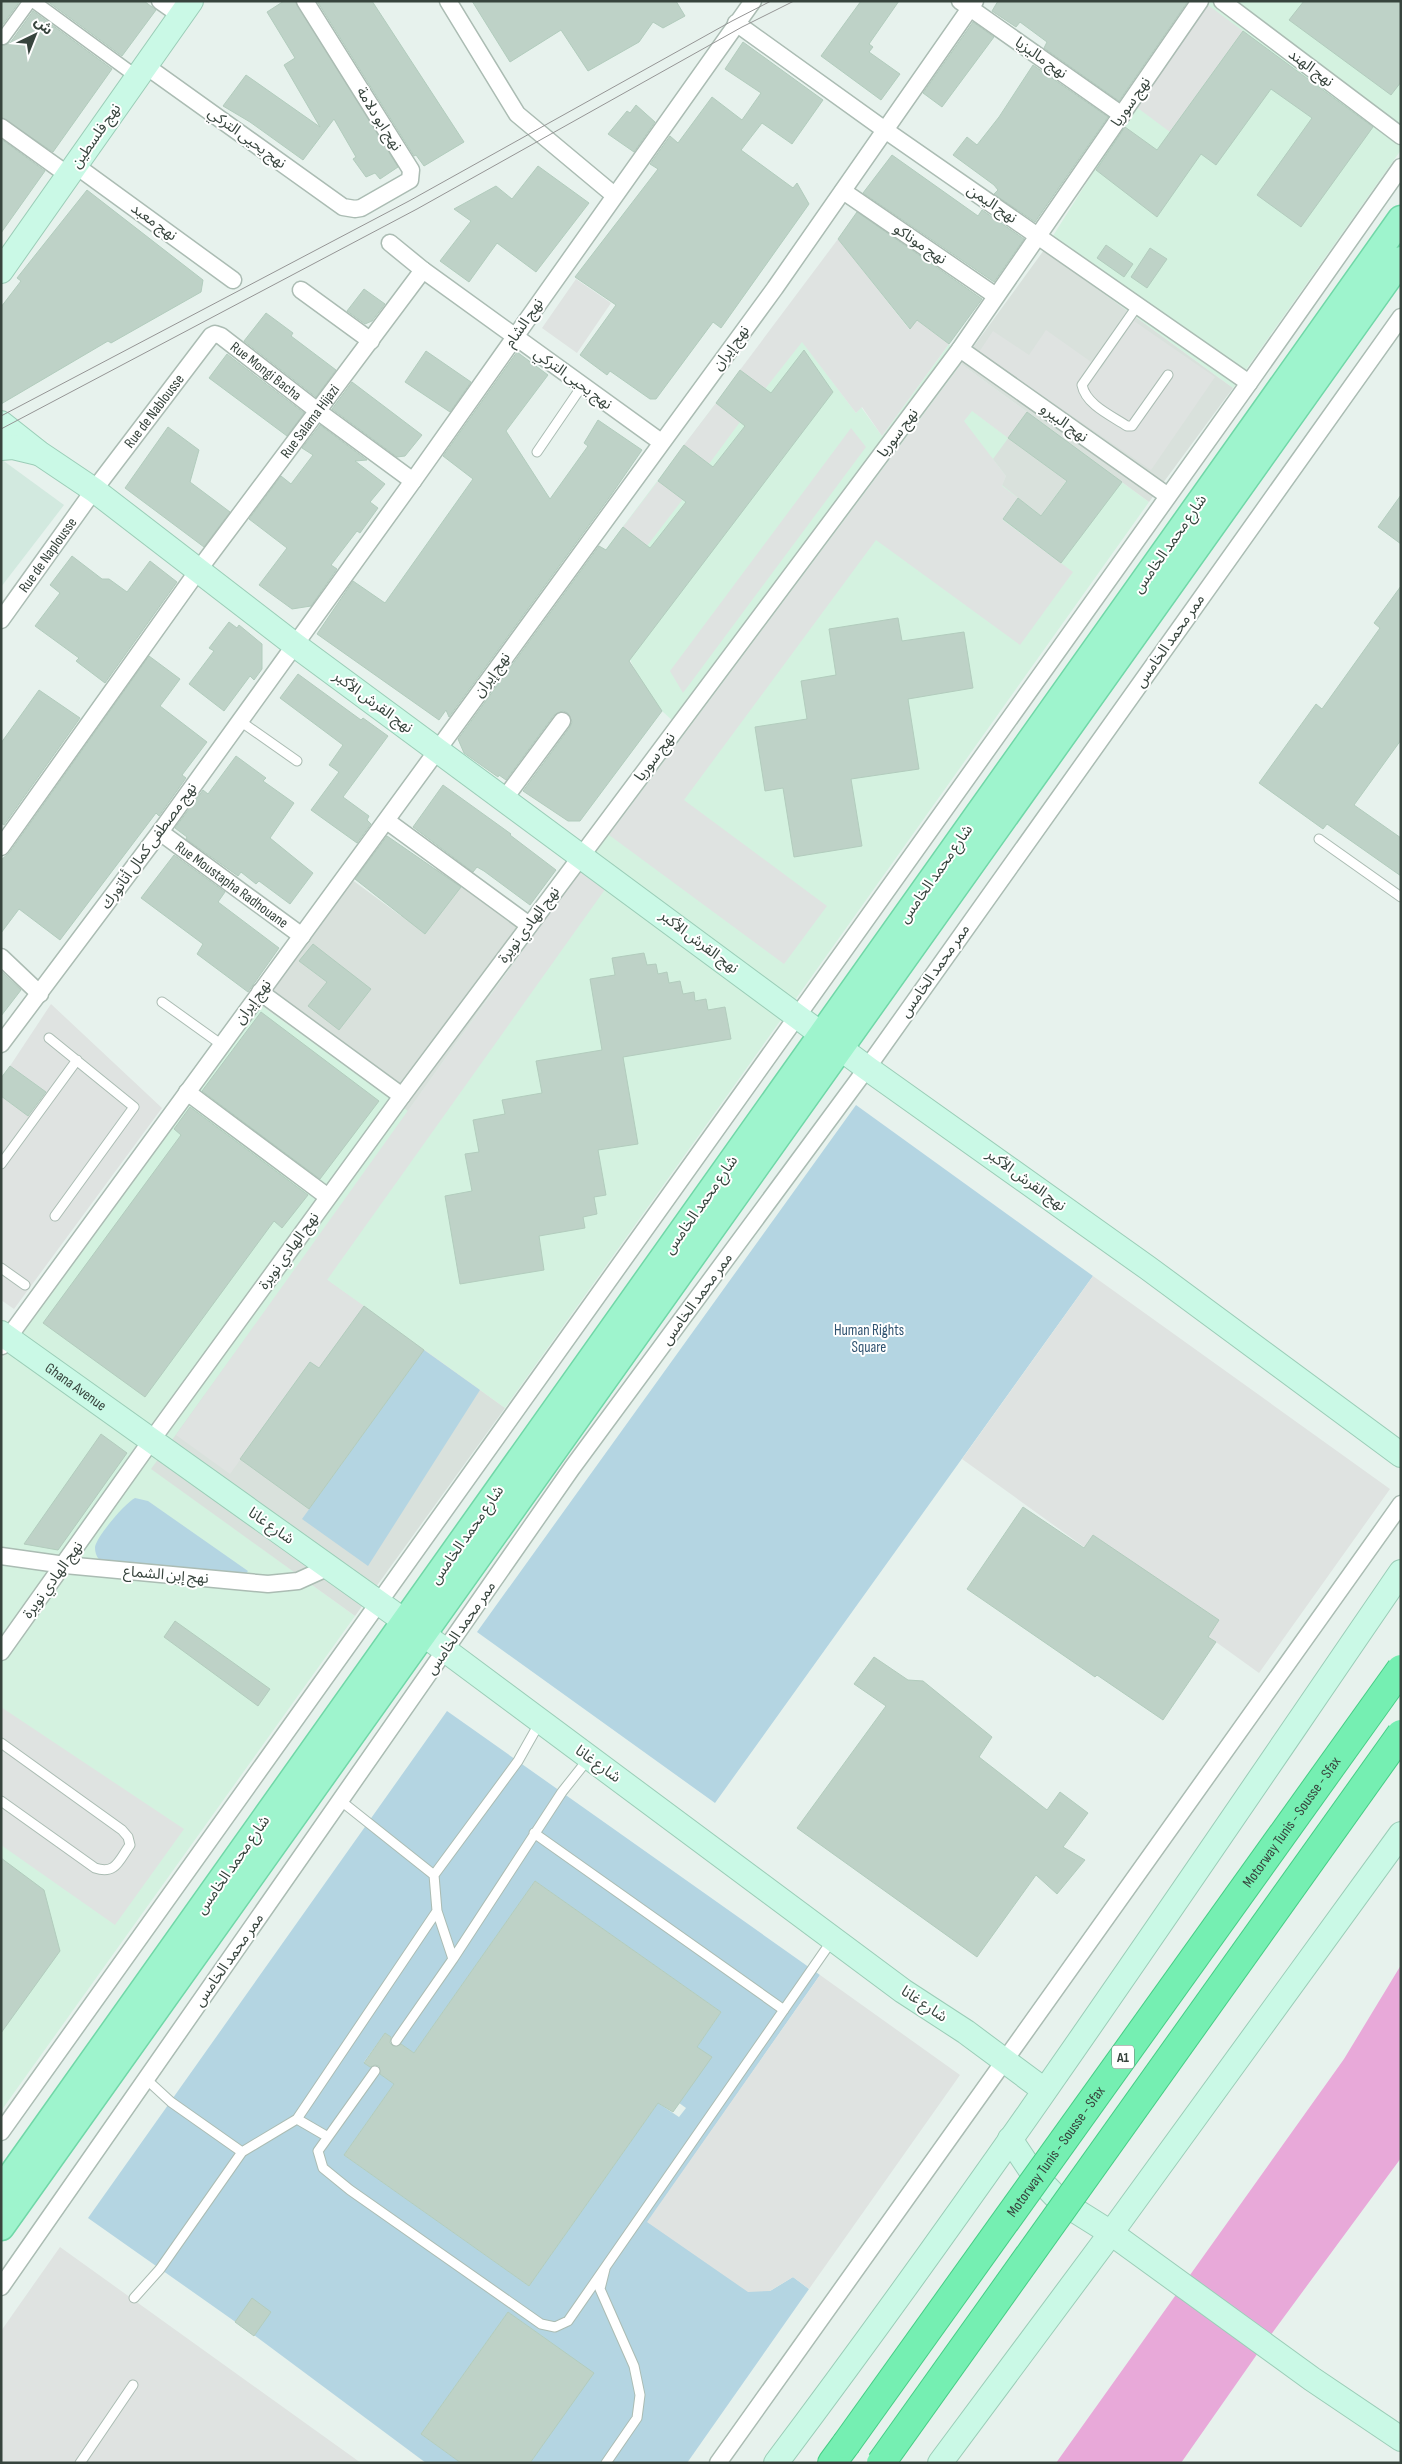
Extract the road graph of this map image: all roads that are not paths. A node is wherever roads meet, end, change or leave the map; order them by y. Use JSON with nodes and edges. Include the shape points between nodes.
{"nodes":[{"id":1,"x":32,"y":1,"type":"edge"},
{"id":2,"x":160,"y":1,"type":"edge"},
{"id":3,"x":305,"y":1,"type":"edge"},
{"id":4,"x":448,"y":1,"type":"edge"},
{"id":5,"x":753,"y":1,"type":"edge"},
{"id":6,"x":1200,"y":1,"type":"edge"},
{"id":7,"x":1222,"y":1,"type":"edge"},
{"id":8,"x":968,"y":4,"type":"edge"},
{"id":9,"x":185,"y":8,"type":"edge"},
{"id":10,"x":736,"y":23,"type":"junction"},
{"id":11,"x":2,"y":38,"type":"dead end"},
{"id":12,"x":141,"y":72,"type":"junction"},
{"id":13,"x":1122,"y":115,"type":"junction"},
{"id":14,"x":1,"y":127,"type":"edge"},
{"id":15,"x":885,"y":130,"type":"junction"},
{"id":16,"x":1401,"y":136,"type":"edge"},
{"id":17,"x":1401,"y":167,"type":"edge"},
{"id":18,"x":72,"y":170,"type":"junction"},
{"id":19,"x":843,"y":191,"type":"junction"},
{"id":20,"x":614,"y":195,"type":"junction"},
{"id":21,"x":350,"y":209,"type":"joint"},
{"id":22,"x":1401,"y":219,"type":"edge"},
{"id":23,"x":1037,"y":235,"type":"junction"},
{"id":24,"x":390,"y":243,"type":"dead end"},
{"id":25,"x":1401,"y":260,"type":"edge"},
{"id":26,"x":423,"y":270,"type":"junction"},
{"id":27,"x":1,"y":271,"type":"edge"},
{"id":28,"x":233,"y":280,"type":"dead end"},
{"id":29,"x":301,"y":290,"type":"dead end"},
{"id":30,"x":996,"y":296,"type":"junction"},
{"id":31,"x":1138,"y":305,"type":"junction"},
{"id":32,"x":1401,"y":317,"type":"edge"},
{"id":33,"x":215,"y":334,"type":"joint"},
{"id":34,"x":515,"y":337,"type":"junction"},
{"id":35,"x":371,"y":341,"type":"junction"},
{"id":36,"x":960,"y":349,"type":"junction"},
{"id":37,"x":1168,"y":375,"type":"dead end"},
{"id":38,"x":1249,"y":383,"type":"junction"},
{"id":39,"x":582,"y":386,"type":"junction"},
{"id":40,"x":318,"y":412,"type":"junction"},
{"id":41,"x":1,"y":423,"type":"edge"},
{"id":42,"x":661,"y":442,"type":"junction"},
{"id":43,"x":1,"y":448,"type":"edge"},
{"id":44,"x":537,"y":452,"type":"dead end"},
{"id":45,"x":39,"y":453,"type":"junction"},
{"id":46,"x":413,"y":481,"type":"junction"},
{"id":47,"x":94,"y":490,"type":"junction"},
{"id":48,"x":1168,"y":496,"type":"junction"},
{"id":49,"x":197,"y":572,"type":"junction"},
{"id":50,"x":1,"y":620,"type":"edge"},
{"id":51,"x":295,"y":645,"type":"junction"},
{"id":52,"x":240,"y":721,"type":"junction"},
{"id":53,"x":562,"y":721,"type":"dead end"},
{"id":54,"x":438,"y":749,"type":"junction"},
{"id":55,"x":297,"y":761,"type":"dead end"},
{"id":56,"x":504,"y":798,"type":"junction"},
{"id":57,"x":387,"y":821,"type":"junction"},
{"id":58,"x":160,"y":832,"type":"junction"},
{"id":59,"x":1319,"y":839,"type":"dead end"},
{"id":60,"x":1,"y":847,"type":"edge"},
{"id":61,"x":582,"y":855,"type":"junction"},
{"id":62,"x":1401,"y":897,"type":"edge"},
{"id":63,"x":529,"y":925,"type":"junction"},
{"id":64,"x":302,"y":936,"type":"junction"},
{"id":65,"x":1,"y":957,"type":"edge"},
{"id":66,"x":260,"y":992,"type":"junction"},
{"id":67,"x":40,"y":994,"type":"junction"},
{"id":68,"x":162,"y":1002,"type":"dead end"},
{"id":69,"x":798,"y":1016,"type":"junction"},
{"id":70,"x":49,"y":1038,"type":"dead end"},
{"id":71,"x":831,"y":1040,"type":"junction"},
{"id":72,"x":1,"y":1044,"type":"edge"},
{"id":73,"x":222,"y":1045,"type":"junction"},
{"id":74,"x":77,"y":1060,"type":"junction"},
{"id":75,"x":867,"y":1068,"type":"junction"},
{"id":76,"x":187,"y":1092,"type":"junction"},
{"id":77,"x":402,"y":1096,"type":"junction"},
{"id":78,"x":1,"y":1164,"type":"edge"},
{"id":79,"x":328,"y":1197,"type":"junction"},
{"id":80,"x":55,"y":1216,"type":"dead end"},
{"id":81,"x":1,"y":1268,"type":"edge"},
{"id":82,"x":25,"y":1285,"type":"dead end"},
{"id":83,"x":4,"y":1340,"type":"edge"},
{"id":84,"x":151,"y":1441,"type":"junction"},
{"id":85,"x":1401,"y":1455,"type":"edge"},
{"id":86,"x":1401,"y":1504,"type":"edge"},
{"id":87,"x":1,"y":1556,"type":"edge"},
{"id":88,"x":64,"y":1565,"type":"junction"},
{"id":89,"x":329,"y":1566,"type":"junction"},
{"id":90,"x":1401,"y":1572,"type":"edge"},
{"id":91,"x":380,"y":1604,"type":"junction"},
{"id":92,"x":414,"y":1628,"type":"junction"},
{"id":93,"x":446,"y":1650,"type":"junction"},
{"id":94,"x":1,"y":1652,"type":"edge"},
{"id":95,"x":1401,"y":1669,"type":"edge"},
{"id":96,"x":540,"y":1722,"type":"junction"},
{"id":97,"x":1401,"y":1734,"type":"edge"},
{"id":98,"x":1,"y":1743,"type":"edge"},
{"id":99,"x":589,"y":1758,"type":"junction"},
{"id":100,"x":341,"y":1800,"type":"junction"},
{"id":101,"x":1,"y":1801,"type":"edge"},
{"id":102,"x":534,"y":1833,"type":"junction"},
{"id":103,"x":1401,"y":1834,"type":"edge"},
{"id":104,"x":434,"y":1875,"type":"junction"},
{"id":105,"x":437,"y":1911,"type":"junction"},
{"id":106,"x":834,"y":1938,"type":"junction"},
{"id":107,"x":453,"y":1959,"type":"junction"},
{"id":108,"x":784,"y":2010,"type":"junction"},
{"id":109,"x":396,"y":2041,"type":"dead end"},
{"id":110,"x":1005,"y":2061,"type":"junction"},
{"id":111,"x":375,"y":2071,"type":"dead end"},
{"id":112,"x":146,"y":2079,"type":"junction"},
{"id":113,"x":1044,"y":2090,"type":"junction"},
{"id":114,"x":297,"y":2118,"type":"junction"},
{"id":115,"x":1,"y":2132,"type":"edge"},
{"id":116,"x":328,"y":2137,"type":"junction"},
{"id":117,"x":1010,"y":2139,"type":"junction"},
{"id":118,"x":242,"y":2152,"type":"junction"},
{"id":119,"x":1,"y":2190,"type":"edge"},
{"id":120,"x":1,"y":2227,"type":"edge"},
{"id":121,"x":1111,"y":2233,"type":"junction"},
{"id":122,"x":607,"y":2262,"type":"junction"},
{"id":123,"x":1,"y":2287,"type":"edge"},
{"id":124,"x":134,"y":2298,"type":"dead end"},
{"id":125,"x":133,"y":2385,"type":"dead end"},
{"id":126,"x":1401,"y":2439,"type":"edge"},
{"id":127,"x":839,"y":2454,"type":"edge"},
{"id":128,"x":80,"y":2463,"type":"edge"},
{"id":129,"x":606,"y":2463,"type":"edge"},
{"id":130,"x":718,"y":2463,"type":"edge"},
{"id":131,"x":776,"y":2463,"type":"edge"},
{"id":132,"x":881,"y":2463,"type":"edge"},
{"id":133,"x":940,"y":2463,"type":"edge"}],
"edges":[{"from":1,"to":11,"type":"street"},
{"from":1,"to":12,"type":"street"},
{"from":2,"to":9,"type":"street"},
{"from":3,"to":21,"type":"street","name":"نهج ابو دلامة","via":[[412,170],[410,180],[402,186],[361,208]]},
{"from":4,"to":20,"type":"street","via":[[517,114]]},
{"from":5,"to":10,"type":"street","name":"نهج الشام"},
{"from":6,"to":13,"type":"street","name":"نهج سوريا"},
{"from":7,"to":16,"type":"street","name":"نهج الهند"},
{"from":8,"to":13,"type":"street","name":"نهج ماليزيا"},
{"from":8,"to":15,"type":"street","name":"نهج إيران"},
{"from":9,"to":12,"type":"main road","name":"نهج فلسطين"},
{"from":10,"to":15,"type":"street","name":"نهج اليمن"},
{"from":10,"to":20,"type":"street","name":"نهج الشام"},
{"from":12,"to":18,"type":"main road","name":"نهج فلسطين"},
{"from":12,"to":21,"type":"street","name":"نهج يحيى التركي"},
{"from":13,"to":23,"type":"street","name":"نهج سوريا"},
{"from":14,"to":18,"type":"street","name":"نهج معبد"},
{"from":15,"to":19,"type":"street","name":"نهج إيران"},
{"from":15,"to":23,"type":"street","name":"نهج اليمن"},
{"from":17,"to":38,"type":"street","name":"شارع محمد الخامس"},
{"from":18,"to":27,"type":"main road","name":"نهج فلسطين"},
{"from":18,"to":28,"type":"street","name":"نهج معبد"},
{"from":19,"to":30,"type":"street","name":"نهج موناكو"},
{"from":19,"to":42,"type":"street","name":"نهج إيران"},
{"from":20,"to":34,"type":"street","name":"نهج الشام"},
{"from":22,"to":71,"type":"main road","name":"شارع محمد الخامس"},
{"from":23,"to":30,"type":"street","name":"نهج سوريا"},
{"from":23,"to":31,"type":"street","name":"نهج اليمن"},
{"from":24,"to":26,"type":"street","name":"نهج يحيى التركي"},
{"from":25,"to":71,"type":"main road","name":"شارع محمد الخامس"},
{"from":26,"to":34,"type":"street","name":"نهج يحيى التركي"},
{"from":26,"to":35,"type":"street","name":"Rue Salama Hijazi"},
{"from":29,"to":35,"type":"street"},
{"from":30,"to":36,"type":"street","name":"نهج سوريا"},
{"from":31,"to":37,"type":"lane","via":[[1082,385],[1084,392],[1096,405],[1127,426],[1132,426]]},
{"from":31,"to":38,"type":"street","name":"نهج اليمن"},
{"from":32,"to":75,"type":"street","name":"ممر محمد الخامس"},
{"from":33,"to":40,"type":"street","name":"Rue Mongi Bacha","via":[[222,336]]},
{"from":33,"to":47,"type":"street","name":"Rue de Nablousse"},
{"from":34,"to":39,"type":"street","name":"نهج يحيى التركي"},
{"from":34,"to":46,"type":"street","name":"نهج الشام"},
{"from":35,"to":40,"type":"street","name":"Rue Salama Hijazi"},
{"from":36,"to":48,"type":"street","name":"نهج البيرو"},
{"from":36,"to":61,"type":"street","name":"نهج سوريا"},
{"from":38,"to":48,"type":"street","name":"شارع محمد الخامس"},
{"from":39,"to":42,"type":"street","name":"نهج يحيى التركي"},
{"from":39,"to":44,"type":"lane"},
{"from":40,"to":46,"type":"street","name":"Rue Mongi Bacha"},
{"from":40,"to":49,"type":"street","name":"Rue Salama Hijazi"},
{"from":41,"to":45,"type":"main road","name":"نهج القرش الأكبر"},
{"from":42,"to":54,"type":"street","name":"نهج إيران"},
{"from":43,"to":45,"type":"main road","via":[[13,447]]},
{"from":45,"to":47,"type":"main road","name":"نهج القرش الأكبر"},
{"from":46,"to":51,"type":"street","name":"نهج الشام"},
{"from":47,"to":49,"type":"main road","name":"نهج القرش الأكبر"},
{"from":47,"to":50,"type":"street","name":"Rue de Naplousse"},
{"from":48,"to":69,"type":"street","name":"شارع محمد الخامس"},
{"from":49,"to":51,"type":"main road","name":"نهج القرش الأكبر"},
{"from":49,"to":60,"type":"street","name":"Rue Salama Hijazi"},
{"from":51,"to":52,"type":"street","name":"نهج مصطفى كمال أتاتورك"},
{"from":51,"to":54,"type":"main road","name":"نهج القرش الأكبر"},
{"from":52,"to":55,"type":"lane"},
{"from":52,"to":58,"type":"street","name":"نهج مصطفى كمال أتاتورك"},
{"from":53,"to":56,"type":"street"},
{"from":54,"to":56,"type":"main road","name":"نهج القرش الأكبر"},
{"from":54,"to":57,"type":"street","name":"نهج إيران"},
{"from":56,"to":61,"type":"main road","name":"نهج القرش الأكبر"},
{"from":57,"to":63,"type":"street"},
{"from":57,"to":64,"type":"street","name":"نهج إيران"},
{"from":58,"to":64,"type":"street","name":"Rue Moustapha Radhouane"},
{"from":58,"to":67,"type":"street","name":"نهج مصطفى كمال أتاتورك"},
{"from":59,"to":62,"type":"lane"},
{"from":61,"to":63,"type":"street","name":"نهج الهادي نويرة"},
{"from":61,"to":69,"type":"main road","name":"نهج القرش الأكبر"},
{"from":63,"to":77,"type":"street","name":"نهج الهادي نويرة"},
{"from":64,"to":66,"type":"street","name":"نهج إيران"},
{"from":65,"to":67,"type":"street"},
{"from":66,"to":73,"type":"street","name":"نهج إيران"},
{"from":66,"to":77,"type":"street"},
{"from":67,"to":72,"type":"street","name":"نهج مصطفى كمال أتاتورك"},
{"from":68,"to":73,"type":"lane"},
{"from":69,"to":71,"type":"main road","name":"نهج القرش الأكبر"},
{"from":69,"to":91,"type":"street","name":"شارع محمد الخامس"},
{"from":70,"to":74,"type":"lane"},
{"from":71,"to":75,"type":"main road","name":"نهج القرش الأكبر"},
{"from":71,"to":92,"type":"main road","name":"شارع محمد الخامس"},
{"from":73,"to":76,"type":"street","name":"نهج إيران"},
{"from":74,"to":78,"type":"lane"},
{"from":74,"to":80,"type":"lane","via":[[134,1107]]},
{"from":75,"to":85,"type":"main road","name":"نهج القرش الأكبر","via":[[1148,1268]]},
{"from":75,"to":93,"type":"street","name":"ممر محمد الخامس","via":[[572,1468]]},
{"from":76,"to":79,"type":"street"},
{"from":76,"to":83,"type":"street","name":"نهج إيران"},
{"from":77,"to":79,"type":"street","name":"نهج الهادي نويرة"},
{"from":79,"to":84,"type":"street","name":"نهج الهادي نويرة"},
{"from":81,"to":82,"type":"lane"},
{"from":83,"to":84,"type":"main road","name":"Ghana Avenue"},
{"from":84,"to":88,"type":"street","name":"نهج الهادي نويرة"},
{"from":84,"to":89,"type":"main road","name":"شارع غانا"},
{"from":86,"to":110,"type":"street"},
{"from":87,"to":88,"type":"street","name":"نهج إبن الشماع"},
{"from":88,"to":89,"type":"street","name":"نهج إبن الشماع","via":[[268,1584],[298,1580]]},
{"from":88,"to":94,"type":"street","name":"نهج الهادي نويرة"},
{"from":89,"to":91,"type":"main road","name":"شارع غانا"},
{"from":90,"to":113,"type":"main road"},
{"from":91,"to":92,"type":"main road","name":"شارع غانا"},
{"from":91,"to":115,"type":"street","name":"شارع محمد الخامس"},
{"from":92,"to":93,"type":"main road","name":"شارع غانا"},
{"from":92,"to":119,"type":"main road","name":"شارع محمد الخامس"},
{"from":92,"to":120,"type":"main road","name":"شارع محمد الخامس"},
{"from":93,"to":96,"type":"main road","name":"شارع غانا"},
{"from":93,"to":100,"type":"street","name":"ممر محمد الخامس"},
{"from":95,"to":127,"type":"highway","name":"Motorway Tunis - Sousse - Sfax","number":"A1","bridge":true},
{"from":96,"to":99,"type":"main road","name":"شارع غانا"},
{"from":96,"to":104,"type":"lane","via":[[518,1761]]},
{"from":97,"to":132,"type":"highway","bridge":true},
{"from":98,"to":101,"type":"lane","via":[[122,1830],[130,1845],[114,1868],[104,1871],[95,1868]]},
{"from":99,"to":102,"type":"lane"},
{"from":99,"to":106,"type":"main road","name":"شارع غانا"},
{"from":100,"to":104,"type":"lane"},
{"from":100,"to":112,"type":"street","name":"ممر محمد الخامس"},
{"from":102,"to":107,"type":"lane"},
{"from":102,"to":108,"type":"lane"},
{"from":103,"to":121,"type":"main road"},
{"from":104,"to":105,"type":"lane"},
{"from":105,"to":107,"type":"lane"},
{"from":105,"to":114,"type":"lane"},
{"from":106,"to":108,"type":"lane"},
{"from":106,"to":110,"type":"main road","name":"شارع غانا","via":[[903,1991]]},
{"from":107,"to":109,"type":"lane"},
{"from":108,"to":122,"type":"lane"},
{"from":110,"to":113,"type":"main road","name":"شارع غانا"},
{"from":110,"to":130,"type":"street"},
{"from":111,"to":116,"type":"lane"},
{"from":112,"to":118,"type":"lane","via":[[171,2102]]},
{"from":112,"to":123,"type":"street","name":"ممر محمد الخامس"},
{"from":113,"to":117,"type":"main road"},
{"from":114,"to":116,"type":"lane"},
{"from":114,"to":118,"type":"lane"},
{"from":116,"to":122,"type":"lane","via":[[318,2151],[323,2168],[541,2324],[555,2327],[568,2321]]},
{"from":117,"to":121,"type":"main road","via":[[1045,2188],[1076,2213]]},
{"from":117,"to":131,"type":"main road","via":[[854,2360]]},
{"from":118,"to":124,"type":"lane","via":[[160,2270]]},
{"from":121,"to":126,"type":"main road","via":[[1312,2379]]},
{"from":121,"to":133,"type":"main road"},
{"from":122,"to":129,"type":"lane","via":[[600,2289],[634,2366],[640,2395],[637,2418]]},
{"from":125,"to":128,"type":"lane"}]}
